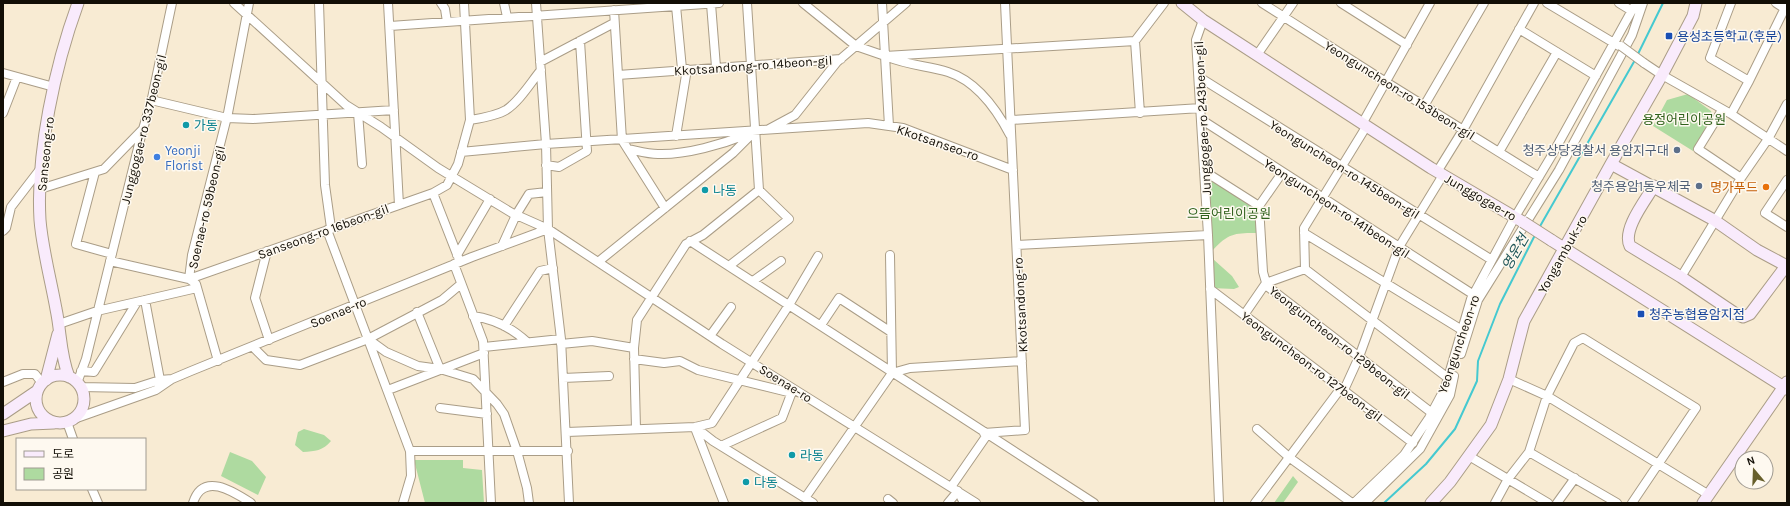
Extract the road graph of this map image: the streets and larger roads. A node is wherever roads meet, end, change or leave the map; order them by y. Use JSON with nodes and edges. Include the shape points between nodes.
{"nodes":[{"id":1,"x":78,"y":3,"type":"edge"},
{"id":2,"x":172,"y":3,"type":"edge"},
{"id":3,"x":234,"y":3,"type":"edge"},
{"id":4,"x":250,"y":3,"type":"edge"},
{"id":5,"x":318,"y":3,"type":"edge"},
{"id":6,"x":388,"y":3,"type":"edge"},
{"id":7,"x":441,"y":3,"type":"edge"},
{"id":8,"x":464,"y":3,"type":"edge"},
{"id":9,"x":504,"y":3,"type":"edge"},
{"id":10,"x":536,"y":3,"type":"edge"},
{"id":11,"x":747,"y":3,"type":"edge"},
{"id":12,"x":803,"y":3,"type":"edge"},
{"id":13,"x":882,"y":3,"type":"edge"},
{"id":14,"x":906,"y":3,"type":"edge"},
{"id":15,"x":1005,"y":3,"type":"edge"},
{"id":16,"x":1164,"y":3,"type":"edge"},
{"id":17,"x":1182,"y":3,"type":"edge"},
{"id":18,"x":1262,"y":3,"type":"edge"},
{"id":19,"x":1293,"y":3,"type":"edge"},
{"id":20,"x":1341,"y":3,"type":"edge"},
{"id":21,"x":1484,"y":3,"type":"edge"},
{"id":22,"x":1534,"y":3,"type":"edge"},
{"id":23,"x":1547,"y":3,"type":"edge"},
{"id":24,"x":1619,"y":3,"type":"edge"},
{"id":25,"x":1636,"y":3,"type":"edge"},
{"id":26,"x":1643,"y":3,"type":"edge"},
{"id":27,"x":1696,"y":3,"type":"edge"},
{"id":28,"x":1731,"y":3,"type":"edge"},
{"id":29,"x":1776,"y":3,"type":"edge"},
{"id":30,"x":709,"y":4,"type":"edge"},
{"id":31,"x":1428,"y":4,"type":"edge"},
{"id":32,"x":676,"y":6,"type":"junction"},
{"id":33,"x":1786,"y":9,"type":"edge"},
{"id":34,"x":614,"y":10,"type":"junction"},
{"id":35,"x":1632,"y":11,"type":"junction"},
{"id":36,"x":247,"y":14,"type":"junction"},
{"id":37,"x":537,"y":15,"type":"junction"},
{"id":38,"x":507,"y":17,"type":"junction"},
{"id":39,"x":1283,"y":17,"type":"junction"},
{"id":40,"x":1203,"y":20,"type":"junction"},
{"id":41,"x":465,"y":21,"type":"junction"},
{"id":42,"x":447,"y":22,"type":"junction"},
{"id":43,"x":614,"y":23,"type":"junction"},
{"id":44,"x":884,"y":24,"type":"junction"},
{"id":45,"x":390,"y":26,"type":"junction"},
{"id":46,"x":1520,"y":29,"type":"junction"},
{"id":47,"x":580,"y":41,"type":"junction"},
{"id":48,"x":1135,"y":41,"type":"junction"},
{"id":49,"x":1406,"y":45,"type":"junction"},
{"id":50,"x":1617,"y":45,"type":"junction"},
{"id":51,"x":856,"y":46,"type":"junction"},
{"id":52,"x":1007,"y":48,"type":"junction"},
{"id":53,"x":1557,"y":52,"type":"junction"},
{"id":54,"x":1257,"y":55,"type":"junction"},
{"id":55,"x":885,"y":56,"type":"junction"},
{"id":56,"x":841,"y":59,"type":"junction"},
{"id":57,"x":751,"y":65,"type":"junction"},
{"id":58,"x":541,"y":66,"type":"junction"},
{"id":59,"x":716,"y":67,"type":"junction"},
{"id":60,"x":685,"y":69,"type":"junction"},
{"id":61,"x":3,"y":73,"type":"edge"},
{"id":62,"x":618,"y":75,"type":"junction"},
{"id":63,"x":1662,"y":75,"type":"junction"},
{"id":64,"x":1596,"y":76,"type":"junction"},
{"id":65,"x":17,"y":77,"type":"junction"},
{"id":66,"x":1199,"y":77,"type":"junction"},
{"id":67,"x":1749,"y":81,"type":"junction"},
{"id":68,"x":1386,"y":82,"type":"junction"},
{"id":69,"x":322,"y":83,"type":"junction"},
{"id":70,"x":54,"y":86,"type":"junction"},
{"id":71,"x":811,"y":95,"type":"joint"},
{"id":72,"x":152,"y":100,"type":"junction"},
{"id":73,"x":1787,"y":104,"type":"edge"},
{"id":74,"x":1424,"y":106,"type":"junction"},
{"id":75,"x":1201,"y":108,"type":"junction"},
{"id":76,"x":394,"y":110,"type":"junction"},
{"id":77,"x":1722,"y":110,"type":"junction"},
{"id":78,"x":3,"y":113,"type":"edge"},
{"id":79,"x":358,"y":113,"type":"junction"},
{"id":80,"x":1140,"y":113,"type":"junction"},
{"id":81,"x":1731,"y":114,"type":"junction"},
{"id":82,"x":323,"y":115,"type":"junction"},
{"id":83,"x":227,"y":118,"type":"junction"},
{"id":84,"x":470,"y":120,"type":"junction"},
{"id":85,"x":1011,"y":120,"type":"junction"},
{"id":86,"x":1202,"y":120,"type":"junction"},
{"id":87,"x":1364,"y":125,"type":"junction"},
{"id":88,"x":889,"y":126,"type":"junction"},
{"id":89,"x":143,"y":129,"type":"junction"},
{"id":90,"x":1463,"y":130,"type":"junction"},
{"id":91,"x":765,"y":131,"type":"junction"},
{"id":92,"x":754,"y":132,"type":"junction"},
{"id":93,"x":676,"y":136,"type":"junction"},
{"id":94,"x":1012,"y":138,"type":"junction"},
{"id":95,"x":395,"y":139,"type":"junction"},
{"id":96,"x":1768,"y":139,"type":"junction"},
{"id":97,"x":622,"y":140,"type":"junction"},
{"id":98,"x":587,"y":142,"type":"junction"},
{"id":99,"x":546,"y":144,"type":"junction"},
{"id":100,"x":628,"y":149,"type":"junction"},
{"id":101,"x":1787,"y":151,"type":"edge"},
{"id":102,"x":462,"y":152,"type":"junction"},
{"id":103,"x":1498,"y":152,"type":"junction"},
{"id":104,"x":362,"y":164,"type":"dead end"},
{"id":105,"x":1611,"y":164,"type":"junction"},
{"id":106,"x":546,"y":165,"type":"junction"},
{"id":107,"x":1342,"y":166,"type":"junction"},
{"id":108,"x":41,"y":168,"type":"junction"},
{"id":109,"x":1013,"y":170,"type":"junction"},
{"id":110,"x":1204,"y":171,"type":"junction"},
{"id":111,"x":95,"y":172,"type":"junction"},
{"id":112,"x":1282,"y":173,"type":"junction"},
{"id":113,"x":1440,"y":174,"type":"junction"},
{"id":114,"x":451,"y":176,"type":"junction"},
{"id":115,"x":1539,"y":177,"type":"junction"},
{"id":116,"x":1741,"y":178,"type":"junction"},
{"id":117,"x":1787,"y":180,"type":"edge"},
{"id":118,"x":1654,"y":186,"type":"junction"},
{"id":119,"x":40,"y":189,"type":"junction"},
{"id":120,"x":759,"y":190,"type":"junction"},
{"id":121,"x":547,"y":192,"type":"junction"},
{"id":122,"x":433,"y":193,"type":"junction"},
{"id":123,"x":1322,"y":198,"type":"junction"},
{"id":124,"x":490,"y":199,"type":"junction"},
{"id":125,"x":399,"y":204,"type":"junction"},
{"id":126,"x":1259,"y":206,"type":"junction"},
{"id":127,"x":7,"y":207,"type":"edge"},
{"id":128,"x":665,"y":208,"type":"junction"},
{"id":129,"x":1418,"y":214,"type":"junction"},
{"id":130,"x":516,"y":215,"type":"junction"},
{"id":131,"x":1519,"y":219,"type":"junction"},
{"id":132,"x":1714,"y":220,"type":"junction"},
{"id":133,"x":1787,"y":227,"type":"edge"},
{"id":134,"x":329,"y":229,"type":"junction"},
{"id":135,"x":548,"y":229,"type":"junction"},
{"id":136,"x":3,"y":231,"type":"edge"},
{"id":137,"x":1304,"y":234,"type":"junction"},
{"id":138,"x":1208,"y":235,"type":"junction"},
{"id":139,"x":690,"y":241,"type":"junction"},
{"id":140,"x":1017,"y":245,"type":"junction"},
{"id":141,"x":502,"y":246,"type":"junction"},
{"id":142,"x":1399,"y":247,"type":"junction"},
{"id":143,"x":1564,"y":249,"type":"junction"},
{"id":144,"x":267,"y":251,"type":"junction"},
{"id":145,"x":890,"y":255,"type":"dead end"},
{"id":146,"x":818,"y":256,"type":"dead end"},
{"id":147,"x":111,"y":257,"type":"junction"},
{"id":148,"x":457,"y":260,"type":"junction"},
{"id":149,"x":781,"y":260,"type":"dead end"},
{"id":150,"x":1492,"y":260,"type":"junction"},
{"id":151,"x":598,"y":262,"type":"junction"},
{"id":152,"x":1787,"y":265,"type":"edge"},
{"id":153,"x":729,"y":266,"type":"junction"},
{"id":154,"x":553,"y":268,"type":"junction"},
{"id":155,"x":1306,"y":269,"type":"junction"},
{"id":156,"x":1681,"y":277,"type":"junction"},
{"id":157,"x":189,"y":279,"type":"junction"},
{"id":158,"x":753,"y":281,"type":"junction"},
{"id":159,"x":1266,"y":283,"type":"junction"},
{"id":160,"x":1385,"y":283,"type":"junction"},
{"id":161,"x":460,"y":284,"type":"junction"},
{"id":162,"x":197,"y":288,"type":"junction"},
{"id":163,"x":1210,"y":289,"type":"junction"},
{"id":164,"x":1474,"y":295,"type":"junction"},
{"id":165,"x":651,"y":297,"type":"junction"},
{"id":166,"x":141,"y":301,"type":"junction"},
{"id":167,"x":355,"y":304,"type":"junction"},
{"id":168,"x":789,"y":305,"type":"junction"},
{"id":169,"x":731,"y":307,"type":"dead end"},
{"id":170,"x":97,"y":311,"type":"junction"},
{"id":171,"x":417,"y":312,"type":"junction"},
{"id":172,"x":1244,"y":315,"type":"junction"},
{"id":173,"x":473,"y":316,"type":"junction"},
{"id":174,"x":1372,"y":320,"type":"junction"},
{"id":175,"x":821,"y":325,"type":"junction"},
{"id":176,"x":504,"y":326,"type":"junction"},
{"id":177,"x":59,"y":328,"type":"junction"},
{"id":178,"x":1462,"y":330,"type":"junction"},
{"id":179,"x":891,"y":332,"type":"junction"},
{"id":180,"x":710,"y":336,"type":"junction"},
{"id":181,"x":368,"y":339,"type":"junction"},
{"id":182,"x":270,"y":340,"type":"junction"},
{"id":183,"x":561,"y":341,"type":"junction"},
{"id":184,"x":527,"y":342,"type":"junction"},
{"id":185,"x":253,"y":347,"type":"junction"},
{"id":186,"x":634,"y":348,"type":"junction"},
{"id":187,"x":484,"y":350,"type":"junction"},
{"id":188,"x":1359,"y":357,"type":"junction"},
{"id":189,"x":634,"y":359,"type":"junction"},
{"id":190,"x":218,"y":361,"type":"junction"},
{"id":191,"x":1022,"y":361,"type":"junction"},
{"id":192,"x":752,"y":363,"type":"junction"},
{"id":193,"x":440,"y":369,"type":"junction"},
{"id":194,"x":82,"y":371,"type":"junction"},
{"id":195,"x":892,"y":373,"type":"junction"},
{"id":196,"x":609,"y":376,"type":"dead end"},
{"id":197,"x":563,"y":378,"type":"junction"},
{"id":198,"x":1448,"y":378,"type":"junction"},
{"id":199,"x":172,"y":379,"type":"junction"},
{"id":200,"x":1509,"y":379,"type":"junction"},
{"id":201,"x":160,"y":380,"type":"junction"},
{"id":202,"x":741,"y":380,"type":"junction"},
{"id":203,"x":3,"y":382,"type":"edge"},
{"id":204,"x":75,"y":382,"type":"junction"},
{"id":205,"x":42,"y":385,"type":"junction"},
{"id":206,"x":1786,"y":385,"type":"edge"},
{"id":207,"x":1342,"y":389,"type":"junction"},
{"id":208,"x":388,"y":390,"type":"junction"},
{"id":209,"x":792,"y":390,"type":"junction"},
{"id":210,"x":486,"y":392,"type":"junction"},
{"id":211,"x":1547,"y":396,"type":"junction"},
{"id":212,"x":440,"y":408,"type":"dead end"},
{"id":213,"x":1432,"y":413,"type":"junction"},
{"id":214,"x":3,"y":414,"type":"edge"},
{"id":215,"x":488,"y":414,"type":"junction"},
{"id":216,"x":70,"y":420,"type":"junction"},
{"id":217,"x":54,"y":423,"type":"junction"},
{"id":218,"x":854,"y":426,"type":"junction"},
{"id":219,"x":695,"y":427,"type":"junction"},
{"id":220,"x":636,"y":429,"type":"junction"},
{"id":221,"x":1257,"y":429,"type":"dead end"},
{"id":222,"x":3,"y":431,"type":"edge"},
{"id":223,"x":567,"y":432,"type":"junction"},
{"id":224,"x":986,"y":434,"type":"junction"},
{"id":225,"x":73,"y":438,"type":"edge"},
{"id":226,"x":1413,"y":443,"type":"junction"},
{"id":227,"x":721,"y":446,"type":"junction"},
{"id":228,"x":489,"y":451,"type":"junction"},
{"id":229,"x":517,"y":451,"type":"junction"},
{"id":230,"x":568,"y":451,"type":"junction"},
{"id":231,"x":410,"y":452,"type":"junction"},
{"id":232,"x":1529,"y":452,"type":"junction"},
{"id":233,"x":1469,"y":456,"type":"junction"},
{"id":234,"x":1290,"y":458,"type":"junction"},
{"id":235,"x":1658,"y":463,"type":"junction"},
{"id":236,"x":1575,"y":478,"type":"junction"},
{"id":237,"x":1508,"y":479,"type":"junction"},
{"id":238,"x":955,"y":489,"type":"junction"},
{"id":239,"x":92,"y":490,"type":"edge"},
{"id":240,"x":805,"y":498,"type":"junction"},
{"id":241,"x":1706,"y":499,"type":"edge"},
{"id":242,"x":96,"y":502,"type":"edge"},
{"id":243,"x":1092,"y":502,"type":"edge"},
{"id":244,"x":193,"y":503,"type":"edge"},
{"id":245,"x":251,"y":503,"type":"edge"},
{"id":246,"x":403,"y":503,"type":"edge"},
{"id":247,"x":491,"y":503,"type":"edge"},
{"id":248,"x":530,"y":503,"type":"edge"},
{"id":249,"x":570,"y":503,"type":"edge"},
{"id":250,"x":724,"y":503,"type":"edge"},
{"id":251,"x":813,"y":503,"type":"edge"},
{"id":252,"x":948,"y":503,"type":"edge"},
{"id":253,"x":964,"y":503,"type":"edge"},
{"id":254,"x":976,"y":503,"type":"edge"},
{"id":255,"x":1218,"y":503,"type":"edge"},
{"id":256,"x":1255,"y":503,"type":"edge"},
{"id":257,"x":1353,"y":503,"type":"edge"},
{"id":258,"x":1365,"y":503,"type":"edge"},
{"id":259,"x":1431,"y":503,"type":"edge"},
{"id":260,"x":1495,"y":503,"type":"edge"},
{"id":261,"x":1548,"y":503,"type":"edge"},
{"id":262,"x":1557,"y":503,"type":"edge"},
{"id":263,"x":1617,"y":503,"type":"edge"},
{"id":264,"x":1632,"y":503,"type":"edge"}],
"edges":[{"from":1,"to":70,"type":"street","name":"Sanseong-ro"},
{"from":2,"to":72,"type":"street","name":"Junggogae-ro 337beon-gil"},
{"from":3,"to":36,"type":"street"},
{"from":4,"to":36,"type":"street","name":"Soenae-ro 59beon-gil"},
{"from":5,"to":69,"type":"street"},
{"from":6,"to":45,"type":"street"},
{"from":7,"to":42,"type":"street"},
{"from":8,"to":41,"type":"street","name":"Sanseong-ro 16beon-gil"},
{"from":9,"to":38,"type":"street"},
{"from":10,"to":37,"type":"street"},
{"from":11,"to":57,"type":"street"},
{"from":12,"to":51,"type":"street"},
{"from":13,"to":44,"type":"street"},
{"from":14,"to":44,"type":"street"},
{"from":15,"to":52,"type":"street","name":"Kkotsandong-ro"},
{"from":16,"to":48,"type":"street"},
{"from":17,"to":40,"type":"street","name":"Junggogae-ro"},
{"from":18,"to":39,"type":"street","name":"Yeonguncheon-ro 153beon-gil"},
{"from":19,"to":39,"type":"street"},
{"from":20,"to":49,"type":"street"},
{"from":21,"to":74,"type":"street"},
{"from":22,"to":46,"type":"street"},
{"from":23,"to":50,"type":"street"},
{"from":24,"to":35,"type":"street"},
{"from":25,"to":35,"type":"street","name":"Yeonguncheon-ro"},
{"from":26,"to":258,"type":"street","via":[[1632,35],[1559,170],[1478,300],[1450,395],[1439,416],[1420,449]]},
{"from":27,"to":63,"type":"street","name":"Yongambuk-ro","via":[[1693,16]]},
{"from":28,"to":67,"type":"street","via":[[1710,58]]},
{"from":29,"to":33,"type":"street"},
{"from":30,"to":32,"type":"street"},
{"from":30,"to":59,"type":"street"},
{"from":31,"to":49,"type":"street"},
{"from":32,"to":34,"type":"street"},
{"from":32,"to":60,"type":"street"},
{"from":33,"to":67,"type":"street"},
{"from":34,"to":37,"type":"street"},
{"from":34,"to":43,"type":"street"},
{"from":35,"to":50,"type":"street","name":"Yeonguncheon-ro"},
{"from":36,"to":69,"type":"street"},
{"from":36,"to":83,"type":"street","name":"Soenae-ro 59beon-gil"},
{"from":37,"to":38,"type":"street"},
{"from":37,"to":58,"type":"street"},
{"from":38,"to":41,"type":"street"},
{"from":39,"to":54,"type":"street"},
{"from":39,"to":68,"type":"street","name":"Yeonguncheon-ro 153beon-gil"},
{"from":40,"to":54,"type":"street","name":"Junggogae-ro"},
{"from":40,"to":66,"type":"street","name":"Junggogae-ro 243beon-gil","via":[[1196,40]]},
{"from":41,"to":42,"type":"street"},
{"from":41,"to":84,"type":"street","name":"Sanseong-ro 16beon-gil"},
{"from":42,"to":45,"type":"street"},
{"from":43,"to":47,"type":"street"},
{"from":43,"to":62,"type":"street"},
{"from":44,"to":51,"type":"street"},
{"from":44,"to":55,"type":"street"},
{"from":45,"to":76,"type":"street"},
{"from":46,"to":53,"type":"street"},
{"from":46,"to":90,"type":"street"},
{"from":47,"to":58,"type":"street"},
{"from":47,"to":98,"type":"street"},
{"from":48,"to":52,"type":"street"},
{"from":48,"to":80,"type":"street"},
{"from":49,"to":68,"type":"street"},
{"from":50,"to":63,"type":"street","bridge":true},
{"from":50,"to":64,"type":"street","name":"Yeonguncheon-ro"},
{"from":51,"to":55,"type":"street"},
{"from":51,"to":56,"type":"street"},
{"from":52,"to":55,"type":"street"},
{"from":52,"to":85,"type":"street","name":"Kkotsandong-ro"},
{"from":53,"to":64,"type":"street"},
{"from":53,"to":103,"type":"street"},
{"from":54,"to":87,"type":"street","name":"Junggogae-ro"},
{"from":55,"to":88,"type":"street"},
{"from":55,"to":94,"type":"street","name":"Kkotsandong-ro","via":[[903,63],[949,72],[963,80],[991,106]]},
{"from":56,"to":57,"type":"street","name":"Kkotsandong-ro 14beon-gil"},
{"from":56,"to":71,"type":"street","name":"Kkotsandong-ro 14beon-gil"},
{"from":57,"to":59,"type":"street","name":"Kkotsandong-ro 14beon-gil"},
{"from":57,"to":92,"type":"street"},
{"from":58,"to":84,"type":"street","via":[[506,110]]},
{"from":58,"to":99,"type":"street"},
{"from":59,"to":60,"type":"street","name":"Kkotsandong-ro 14beon-gil"},
{"from":60,"to":62,"type":"street","name":"Kkotsandong-ro 14beon-gil"},
{"from":60,"to":93,"type":"street"},
{"from":61,"to":65,"type":"street"},
{"from":62,"to":97,"type":"street"},
{"from":63,"to":77,"type":"street"},
{"from":63,"to":105,"type":"street","name":"Yongambuk-ro"},
{"from":64,"to":115,"type":"street","name":"Yeonguncheon-ro"},
{"from":65,"to":70,"type":"street"},
{"from":65,"to":78,"type":"street"},
{"from":66,"to":75,"type":"street","name":"Junggogae-ro 243beon-gil"},
{"from":66,"to":107,"type":"street","name":"Yeonguncheon-ro 145beon-gil"},
{"from":67,"to":81,"type":"street"},
{"from":68,"to":74,"type":"street","name":"Yeonguncheon-ro 153beon-gil"},
{"from":68,"to":87,"type":"street"},
{"from":69,"to":79,"type":"street"},
{"from":69,"to":82,"type":"street"},
{"from":70,"to":108,"type":"street","name":"Sanseong-ro"},
{"from":71,"to":91,"type":"street","name":"Kkotsanseo-ro","via":[[795,115]]},
{"from":72,"to":83,"type":"street"},
{"from":72,"to":89,"type":"street","name":"Junggogae-ro 337beon-gil"},
{"from":73,"to":96,"type":"street"},
{"from":74,"to":90,"type":"street","name":"Yeonguncheon-ro 153beon-gil"},
{"from":75,"to":80,"type":"street"},
{"from":75,"to":86,"type":"street","name":"Junggogae-ro 243beon-gil"},
{"from":76,"to":79,"type":"street"},
{"from":76,"to":95,"type":"street"},
{"from":77,"to":81,"type":"street"},
{"from":77,"to":116,"type":"street","via":[[1698,149]]},
{"from":79,"to":82,"type":"street"},
{"from":79,"to":95,"type":"street"},
{"from":79,"to":104,"type":"street"},
{"from":80,"to":85,"type":"street"},
{"from":81,"to":96,"type":"street"},
{"from":82,"to":83,"type":"street","via":[[252,120]]},
{"from":82,"to":134,"type":"street"},
{"from":83,"to":157,"type":"street","name":"Soenae-ro 59beon-gil","via":[[192,255]]},
{"from":84,"to":102,"type":"street","name":"Sanseong-ro 16beon-gil"},
{"from":85,"to":94,"type":"street","name":"Kkotsandong-ro"},
{"from":86,"to":110,"type":"street","name":"Junggogae-ro 243beon-gil"},
{"from":86,"to":112,"type":"street","name":"Yeonguncheon-ro 141beon-gil"},
{"from":87,"to":107,"type":"street"},
{"from":87,"to":113,"type":"street","name":"Junggogae-ro"},
{"from":88,"to":91,"type":"street","name":"Kkotsanseo-ro","via":[[868,123]]},
{"from":88,"to":109,"type":"street","name":"Kkotsanseo-ro","via":[[903,128]]},
{"from":89,"to":111,"type":"street","via":[[104,169]]},
{"from":89,"to":147,"type":"street","name":"Junggogae-ro 337beon-gil"},
{"from":90,"to":103,"type":"street","name":"Yeonguncheon-ro 153beon-gil"},
{"from":90,"to":113,"type":"street"},
{"from":91,"to":92,"type":"street","name":"Kkotsanseo-ro"},
{"from":92,"to":93,"type":"street","name":"Kkotsanseo-ro"},
{"from":92,"to":100,"type":"street","via":[[689,151],[657,154]]},
{"from":92,"to":120,"type":"street"},
{"from":92,"to":128,"type":"street"},
{"from":93,"to":97,"type":"street","name":"Kkotsanseo-ro"},
{"from":94,"to":109,"type":"street","name":"Kkotsandong-ro"},
{"from":95,"to":114,"type":"street"},
{"from":95,"to":125,"type":"street"},
{"from":96,"to":101,"type":"street"},
{"from":96,"to":116,"type":"street"},
{"from":97,"to":98,"type":"street","name":"Kkotsanseo-ro"},
{"from":97,"to":100,"type":"street"},
{"from":98,"to":99,"type":"street","name":"Kkotsanseo-ro"},
{"from":98,"to":106,"type":"street","via":[[587,151],[559,167]]},
{"from":99,"to":102,"type":"street","name":"Kkotsanseo-ro"},
{"from":99,"to":106,"type":"street"},
{"from":100,"to":128,"type":"street"},
{"from":102,"to":114,"type":"street","name":"Sanseong-ro 16beon-gil"},
{"from":103,"to":115,"type":"street","name":"Yeonguncheon-ro 153beon-gil"},
{"from":105,"to":118,"type":"street"},
{"from":105,"to":143,"type":"street","name":"Yongambuk-ro"},
{"from":106,"to":121,"type":"street"},
{"from":107,"to":123,"type":"street"},
{"from":107,"to":129,"type":"street","name":"Yeonguncheon-ro 145beon-gil"},
{"from":108,"to":119,"type":"street","name":"Sanseong-ro"},
{"from":108,"to":127,"type":"street"},
{"from":109,"to":140,"type":"street","name":"Kkotsandong-ro"},
{"from":110,"to":126,"type":"street"},
{"from":110,"to":138,"type":"street","name":"Junggogae-ro 243beon-gil"},
{"from":111,"to":119,"type":"street"},
{"from":111,"to":147,"type":"street","via":[[76,244]]},
{"from":112,"to":123,"type":"street","name":"Yeonguncheon-ro 141beon-gil"},
{"from":112,"to":126,"type":"street"},
{"from":113,"to":129,"type":"street"},
{"from":113,"to":131,"type":"street","name":"Junggogae-ro"},
{"from":114,"to":122,"type":"street","name":"Sanseong-ro 16beon-gil","via":[[447,185]]},
{"from":114,"to":124,"type":"street"},
{"from":115,"to":131,"type":"street","name":"Yeonguncheon-ro"},
{"from":116,"to":132,"type":"street"},
{"from":117,"to":133,"type":"street","via":[[1765,213]]},
{"from":118,"to":132,"type":"street"},
{"from":118,"to":156,"type":"street","via":[[1628,230],[1626,240],[1630,246]]},
{"from":119,"to":177,"type":"street","name":"Sanseong-ro","via":[[40,220]]},
{"from":120,"to":139,"type":"street","via":[[703,235]]},
{"from":120,"to":153,"type":"street","via":[[789,220]]},
{"from":121,"to":130,"type":"street","via":[[529,194]]},
{"from":121,"to":135,"type":"street"},
{"from":122,"to":125,"type":"street","name":"Sanseong-ro 16beon-gil"},
{"from":122,"to":148,"type":"street"},
{"from":123,"to":137,"type":"street","via":[[1304,228]]},
{"from":123,"to":142,"type":"street","name":"Yeonguncheon-ro 141beon-gil"},
{"from":124,"to":130,"type":"street"},
{"from":124,"to":148,"type":"street"},
{"from":125,"to":134,"type":"street","name":"Sanseong-ro 16beon-gil"},
{"from":126,"to":159,"type":"street","name":"Yeonguncheon-ro 129beon-gil"},
{"from":127,"to":136,"type":"street","via":[[6,228]]},
{"from":128,"to":151,"type":"street"},
{"from":129,"to":142,"type":"street"},
{"from":129,"to":150,"type":"street","name":"Yeonguncheon-ro 145beon-gil"},
{"from":130,"to":135,"type":"street"},
{"from":130,"to":141,"type":"street"},
{"from":131,"to":143,"type":"street","name":"Junggogae-ro","bridge":true},
{"from":131,"to":150,"type":"street","name":"Yeonguncheon-ro"},
{"from":132,"to":152,"type":"street","via":[[1757,250]]},
{"from":132,"to":156,"type":"street"},
{"from":134,"to":144,"type":"street","name":"Sanseong-ro 16beon-gil"},
{"from":134,"to":167,"type":"street"},
{"from":135,"to":141,"type":"street","name":"Soenae-ro"},
{"from":135,"to":151,"type":"street","name":"Soenae-ro"},
{"from":135,"to":154,"type":"street"},
{"from":137,"to":155,"type":"street"},
{"from":137,"to":160,"type":"street"},
{"from":138,"to":140,"type":"street"},
{"from":138,"to":163,"type":"street","name":"Junggogae-ro 243beon-gil"},
{"from":139,"to":153,"type":"street"},
{"from":139,"to":165,"type":"street"},
{"from":140,"to":191,"type":"street","name":"Kkotsandong-ro"},
{"from":141,"to":148,"type":"street","name":"Soenae-ro"},
{"from":142,"to":160,"type":"street"},
{"from":142,"to":164,"type":"street","name":"Yeonguncheon-ro 141beon-gil"},
{"from":143,"to":200,"type":"street","name":"Yongambuk-ro","via":[[1524,321]]},
{"from":143,"to":206,"type":"street","name":"Junggogae-ro"},
{"from":144,"to":157,"type":"street","name":"Sanseong-ro 16beon-gil"},
{"from":144,"to":182,"type":"street","via":[[255,298]]},
{"from":145,"to":179,"type":"street"},
{"from":146,"to":168,"type":"street"},
{"from":147,"to":157,"type":"street"},
{"from":147,"to":170,"type":"street","name":"Junggogae-ro 337beon-gil"},
{"from":148,"to":161,"type":"street"},
{"from":148,"to":167,"type":"street","name":"Soenae-ro"},
{"from":149,"to":158,"type":"street"},
{"from":150,"to":164,"type":"street","name":"Yeonguncheon-ro"},
{"from":151,"to":165,"type":"street","name":"Soenae-ro"},
{"from":152,"to":156,"type":"street","via":[[1750,314],[1743,317]]},
{"from":153,"to":158,"type":"street"},
{"from":154,"to":176,"type":"street","via":[[540,271]]},
{"from":154,"to":183,"type":"street"},
{"from":155,"to":159,"type":"street"},
{"from":155,"to":174,"type":"street"},
{"from":157,"to":162,"type":"street","name":"Soenae-ro 59beon-gil"},
{"from":158,"to":168,"type":"street"},
{"from":159,"to":172,"type":"street"},
{"from":159,"to":188,"type":"street","name":"Yeonguncheon-ro 129beon-gil"},
{"from":160,"to":174,"type":"street"},
{"from":160,"to":178,"type":"street"},
{"from":161,"to":171,"type":"street","via":[[442,300]]},
{"from":161,"to":173,"type":"street"},
{"from":162,"to":166,"type":"street"},
{"from":162,"to":190,"type":"street","name":"Soenae-ro 59beon-gil"},
{"from":163,"to":172,"type":"street","name":"Yeonguncheon-ro 127beon-gil"},
{"from":163,"to":255,"type":"street","name":"Junggogae-ro 243beon-gil"},
{"from":164,"to":178,"type":"street","name":"Yeonguncheon-ro"},
{"from":165,"to":180,"type":"street","name":"Soenae-ro"},
{"from":165,"to":186,"type":"street","via":[[637,320]]},
{"from":166,"to":170,"type":"street"},
{"from":166,"to":194,"type":"street","via":[[94,372]]},
{"from":166,"to":201,"type":"street"},
{"from":167,"to":181,"type":"street"},
{"from":167,"to":182,"type":"street","name":"Soenae-ro"},
{"from":168,"to":175,"type":"street"},
{"from":168,"to":192,"type":"street"},
{"from":169,"to":180,"type":"street"},
{"from":170,"to":177,"type":"street"},
{"from":170,"to":194,"type":"street","name":"Junggogae-ro 337beon-gil"},
{"from":171,"to":181,"type":"street"},
{"from":171,"to":193,"type":"street"},
{"from":172,"to":207,"type":"street","name":"Yeonguncheon-ro 127beon-gil"},
{"from":173,"to":176,"type":"street","via":[[488,318]]},
{"from":173,"to":187,"type":"street"},
{"from":174,"to":188,"type":"street"},
{"from":174,"to":198,"type":"street"},
{"from":175,"to":179,"type":"street","via":[[839,298]]},
{"from":175,"to":195,"type":"street"},
{"from":176,"to":184,"type":"street"},
{"from":177,"to":204,"type":"street","name":"Sanseong-ro","via":[[64,364]]},
{"from":177,"to":205,"type":"street"},
{"from":178,"to":198,"type":"street","name":"Yeonguncheon-ro"},
{"from":179,"to":195,"type":"street"},
{"from":180,"to":192,"type":"street","name":"Soenae-ro"},
{"from":181,"to":185,"type":"street","via":[[300,365],[266,360]]},
{"from":181,"to":193,"type":"street","via":[[386,352],[418,366]]},
{"from":181,"to":208,"type":"street"},
{"from":182,"to":185,"type":"street","name":"Soenae-ro"},
{"from":183,"to":184,"type":"street"},
{"from":183,"to":186,"type":"street","via":[[592,341]]},
{"from":183,"to":197,"type":"street"},
{"from":184,"to":187,"type":"street"},
{"from":185,"to":190,"type":"street","name":"Soenae-ro"},
{"from":186,"to":189,"type":"street"},
{"from":187,"to":193,"type":"street"},
{"from":187,"to":210,"type":"street"},
{"from":188,"to":207,"type":"street"},
{"from":188,"to":213,"type":"street","name":"Yeonguncheon-ro 129beon-gil"},
{"from":189,"to":202,"type":"street","via":[[664,363],[680,361],[698,370]]},
{"from":189,"to":220,"type":"street"},
{"from":190,"to":199,"type":"street","name":"Soenae-ro"},
{"from":191,"to":195,"type":"street","via":[[910,368]]},
{"from":191,"to":224,"type":"street","name":"Kkotsandong-ro","via":[[1025,430]]},
{"from":192,"to":202,"type":"street"},
{"from":192,"to":209,"type":"street","name":"Soenae-ro"},
{"from":193,"to":208,"type":"street"},
{"from":193,"to":210,"type":"street","via":[[474,379]]},
{"from":194,"to":204,"type":"street","name":"Junggogae-ro 337beon-gil"},
{"from":195,"to":218,"type":"street"},
{"from":195,"to":224,"type":"street"},
{"from":196,"to":197,"type":"street"},
{"from":197,"to":223,"type":"street"},
{"from":198,"to":213,"type":"street","name":"Yeonguncheon-ro"},
{"from":199,"to":201,"type":"street"},
{"from":199,"to":216,"type":"street","name":"Soenae-ro","via":[[156,390]]},
{"from":200,"to":211,"type":"street"},
{"from":200,"to":233,"type":"street","name":"Yongambuk-ro","via":[[1491,425]]},
{"from":201,"to":204,"type":"street","via":[[134,388]]},
{"from":202,"to":209,"type":"street"},
{"from":202,"to":219,"type":"street","via":[[712,423]]},
{"from":203,"to":205,"type":"street","via":[[23,374],[34,374]]},
{"from":204,"to":205,"type":"street","via":[[59,375]]},
{"from":204,"to":216,"type":"street","via":[[84,400],[82,408]]},
{"from":205,"to":214,"type":"street"},
{"from":205,"to":217,"type":"street","via":[[36,398],[39,411]]},
{"from":206,"to":241,"type":"street"},
{"from":207,"to":226,"type":"street","name":"Yeonguncheon-ro 127beon-gil"},
{"from":207,"to":234,"type":"street"},
{"from":208,"to":231,"type":"street"},
{"from":209,"to":218,"type":"street","name":"Soenae-ro"},
{"from":209,"to":227,"type":"street","via":[[782,418]]},
{"from":210,"to":215,"type":"street"},
{"from":210,"to":229,"type":"street","via":[[504,414]]},
{"from":211,"to":232,"type":"street"},
{"from":211,"to":235,"type":"street"},
{"from":211,"to":235,"type":"street","via":[[1574,343],[1583,338],[1696,408]]},
{"from":212,"to":215,"type":"street"},
{"from":213,"to":226,"type":"street","name":"Yeonguncheon-ro"},
{"from":215,"to":228,"type":"street"},
{"from":216,"to":217,"type":"street"},
{"from":216,"to":225,"type":"street"},
{"from":217,"to":222,"type":"street","via":[[31,424]]},
{"from":218,"to":238,"type":"street","name":"Soenae-ro"},
{"from":218,"to":240,"type":"street"},
{"from":219,"to":220,"type":"street"},
{"from":219,"to":227,"type":"street"},
{"from":219,"to":250,"type":"street"},
{"from":220,"to":223,"type":"street"},
{"from":221,"to":234,"type":"street"},
{"from":223,"to":230,"type":"street"},
{"from":224,"to":238,"type":"street"},
{"from":224,"to":243,"type":"street"},
{"from":226,"to":257,"type":"street","name":"Yeonguncheon-ro","via":[[1404,455]]},
{"from":227,"to":240,"type":"street"},
{"from":228,"to":229,"type":"street"},
{"from":228,"to":231,"type":"street"},
{"from":228,"to":247,"type":"street"},
{"from":229,"to":230,"type":"street"},
{"from":229,"to":248,"type":"street"},
{"from":230,"to":249,"type":"street"},
{"from":231,"to":246,"type":"street","via":[[411,476]]},
{"from":232,"to":236,"type":"street"},
{"from":232,"to":237,"type":"street"},
{"from":233,"to":237,"type":"street"},
{"from":233,"to":259,"type":"street","name":"Yongambuk-ro"},
{"from":234,"to":256,"type":"street"},
{"from":234,"to":257,"type":"street"},
{"from":235,"to":241,"type":"street"},
{"from":235,"to":264,"type":"street"},
{"from":236,"to":262,"type":"street"},
{"from":236,"to":263,"type":"street"},
{"from":237,"to":260,"type":"street"},
{"from":237,"to":261,"type":"street"},
{"from":238,"to":252,"type":"street"},
{"from":238,"to":253,"type":"street"},
{"from":238,"to":254,"type":"street","name":"Soenae-ro"},
{"from":239,"to":242,"type":"street"},
{"from":240,"to":251,"type":"street"},
{"from":244,"to":245,"type":"street","via":[[195,496],[202,489],[216,486],[226,488]]}]}
